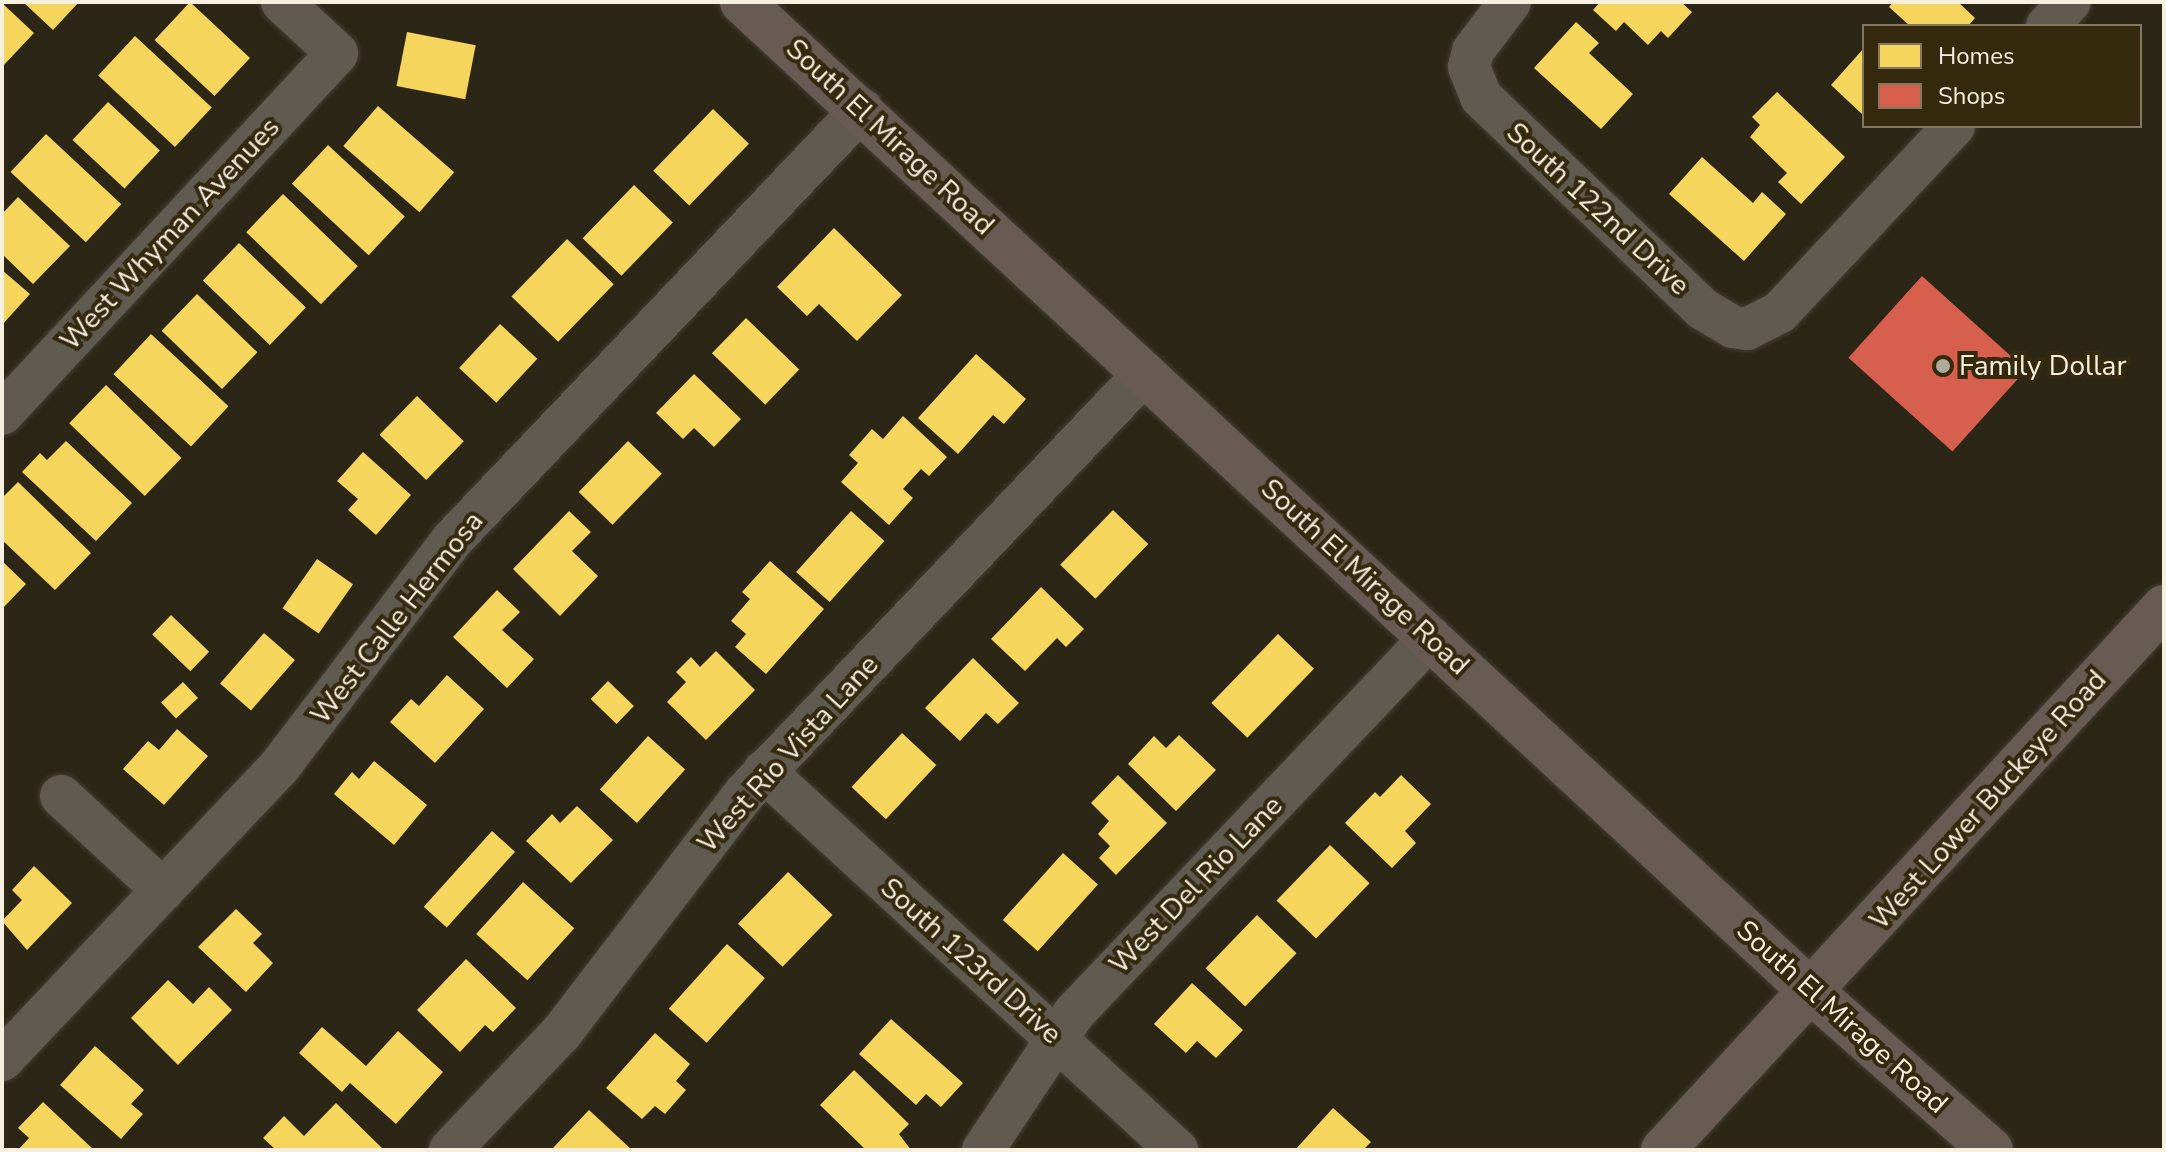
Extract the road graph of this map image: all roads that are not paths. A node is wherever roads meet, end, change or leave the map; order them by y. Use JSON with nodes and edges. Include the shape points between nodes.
{"nodes":[{"id":1,"x":282,"y":2,"type":"edge"},
{"id":2,"x":742,"y":2,"type":"edge"},
{"id":3,"x":1510,"y":2,"type":"edge"},
{"id":4,"x":2069,"y":2,"type":"edge"},
{"id":5,"x":2049,"y":24,"type":"edge"},
{"id":6,"x":862,"y":109,"type":"junction"},
{"id":7,"x":1952,"y":128,"type":"edge"},
{"id":8,"x":1145,"y":373,"type":"junction"},
{"id":9,"x":2,"y":414,"type":"edge"},
{"id":10,"x":2164,"y":607,"type":"edge"},
{"id":11,"x":1431,"y":637,"type":"junction"},
{"id":12,"x":764,"y":771,"type":"junction"},
{"id":13,"x":61,"y":796,"type":"dead end"},
{"id":14,"x":163,"y":890,"type":"junction"},
{"id":15,"x":1813,"y":993,"type":"junction"},
{"id":16,"x":1054,"y":1037,"type":"junction"},
{"id":17,"x":2,"y":1060,"type":"edge"},
{"id":18,"x":450,"y":1150,"type":"edge"},
{"id":19,"x":983,"y":1150,"type":"edge"},
{"id":20,"x":1177,"y":1150,"type":"edge"},
{"id":21,"x":1663,"y":1150,"type":"edge"},
{"id":22,"x":1991,"y":1150,"type":"edge"}],
"edges":[{"from":1,"to":9,"type":"street","name":"West Whyman Avenues","via":[[337,53]]},
{"from":2,"to":6,"type":"main road","name":"South El Mirage Road"},
{"from":3,"to":7,"type":"street","name":"South 122nd Drive","via":[[1481,36],[1469,67],[1473,83],[1495,112],[1703,309],[1733,327],[1764,323],[1792,301]]},
{"from":4,"to":5,"type":"street"},
{"from":6,"to":8,"type":"main road","name":"South El Mirage Road"},
{"from":6,"to":14,"type":"street","name":"West Calle Hermosa","via":[[453,539],[295,748]]},
{"from":8,"to":11,"type":"main road","name":"South El Mirage Road"},
{"from":8,"to":12,"type":"street","name":"West Rio Vista Lane"},
{"from":10,"to":15,"type":"main road","name":"West Lower Buckeye Road"},
{"from":11,"to":15,"type":"main road","name":"South El Mirage Road"},
{"from":11,"to":16,"type":"street","name":"West Del Rio Lane"},
{"from":12,"to":16,"type":"street","name":"South 123rd Drive"},
{"from":12,"to":18,"type":"street","name":"West Rio Vista Lane","via":[[562,1032]]},
{"from":13,"to":14,"type":"street"},
{"from":14,"to":17,"type":"street","name":"West Calle Hermosa"},
{"from":15,"to":21,"type":"main road","name":"West Lower Buckeye Road"},
{"from":15,"to":22,"type":"main road","name":"South El Mirage Road"},
{"from":16,"to":19,"type":"street","name":"West Del Rio Lane"},
{"from":16,"to":20,"type":"street","name":"South 123rd Drive"}]}
